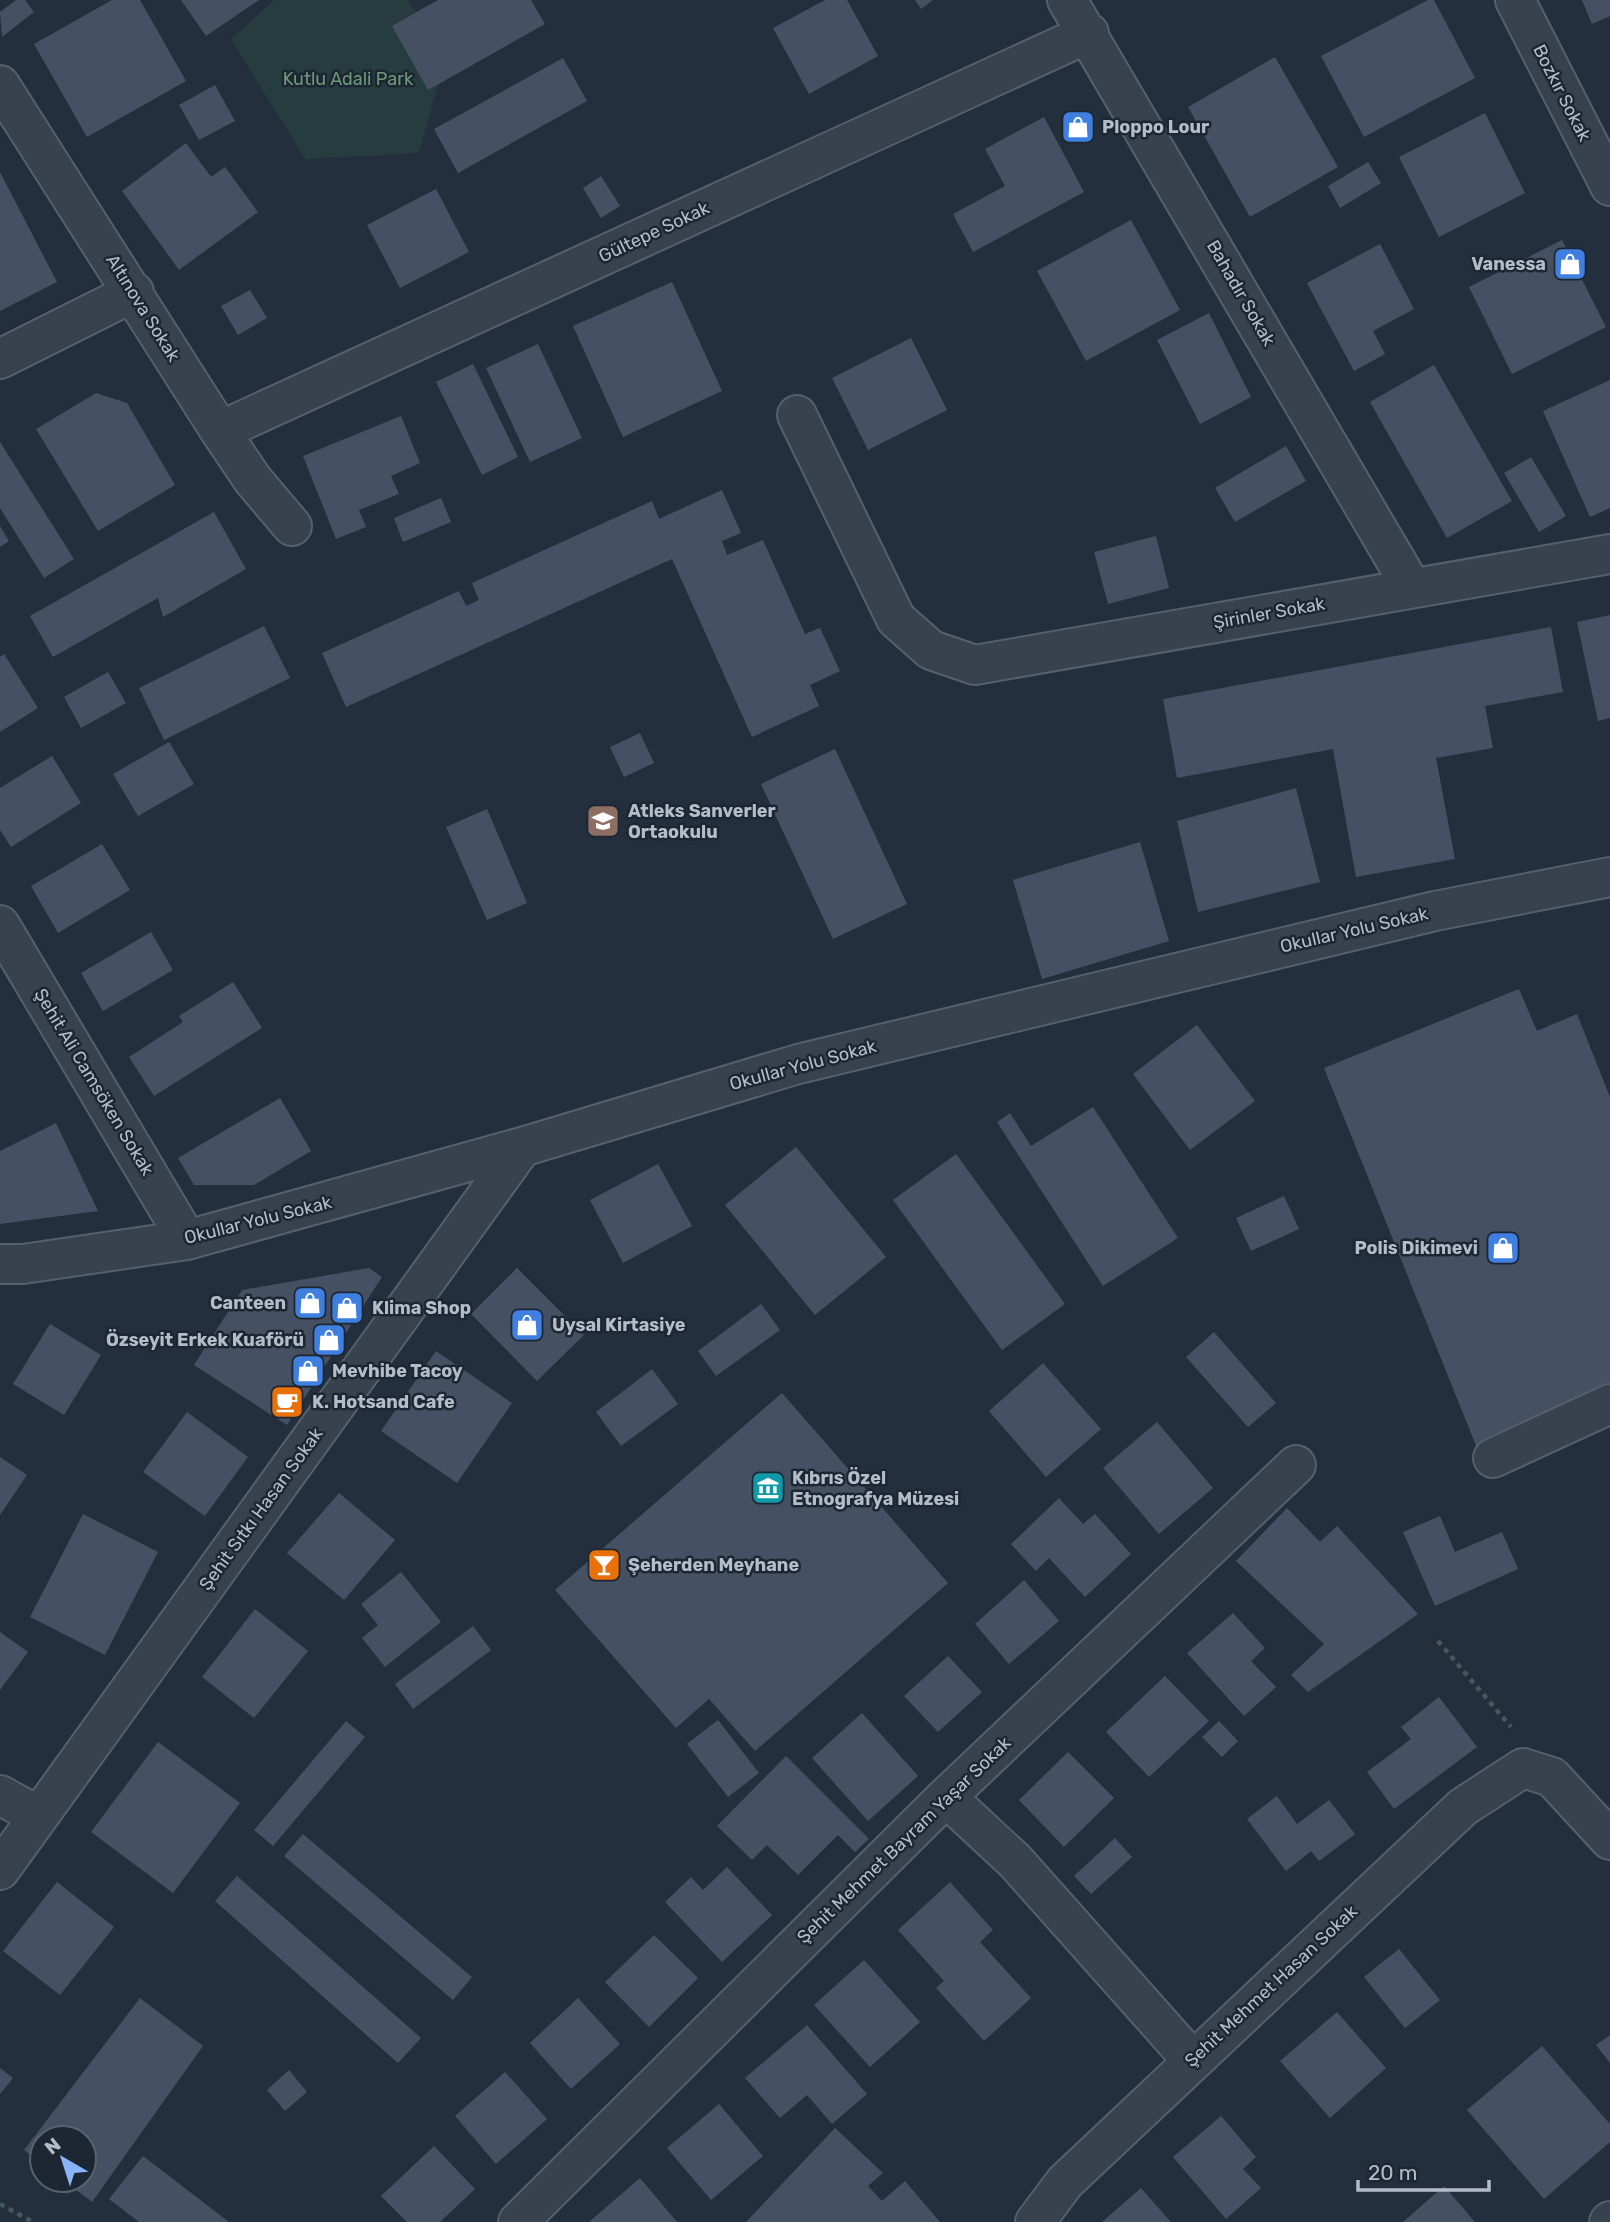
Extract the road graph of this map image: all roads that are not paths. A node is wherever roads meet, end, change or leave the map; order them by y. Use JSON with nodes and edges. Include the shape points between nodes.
{"nodes":[{"id":1,"x":1068,"y":0,"type":"edge"},
{"id":2,"x":1515,"y":0,"type":"edge"},
{"id":3,"x":1089,"y":33,"type":"junction"},
{"id":4,"x":0,"y":85,"type":"edge"},
{"id":5,"x":1610,"y":187,"type":"edge"},
{"id":6,"x":134,"y":292,"type":"junction"},
{"id":7,"x":0,"y":359,"type":"edge"},
{"id":8,"x":797,"y":415,"type":"dead end"},
{"id":9,"x":220,"y":431,"type":"junction"},
{"id":10,"x":292,"y":526,"type":"dead end"},
{"id":11,"x":1610,"y":554,"type":"edge"},
{"id":12,"x":1412,"y":588,"type":"junction"},
{"id":13,"x":1610,"y":877,"type":"edge"},
{"id":14,"x":0,"y":925,"type":"edge"},
{"id":15,"x":522,"y":1147,"type":"junction"},
{"id":16,"x":187,"y":1240,"type":"junction"},
{"id":17,"x":5,"y":1271,"type":"edge"},
{"id":18,"x":1610,"y":1404,"type":"edge"},
{"id":19,"x":1493,"y":1458,"type":"dead end"},
{"id":20,"x":1296,"y":1465,"type":"dead end"},
{"id":21,"x":0,"y":1795,"type":"edge"},
{"id":22,"x":946,"y":1797,"type":"junction"},
{"id":23,"x":38,"y":1816,"type":"junction"},
{"id":24,"x":1610,"y":1840,"type":"edge"},
{"id":25,"x":0,"y":1870,"type":"edge"},
{"id":26,"x":1192,"y":2060,"type":"junction"},
{"id":27,"x":518,"y":2222,"type":"edge"},
{"id":28,"x":1035,"y":2222,"type":"edge"}],
"edges":[{"from":1,"to":3,"type":"street","name":"Bahadır Sokak"},
{"from":2,"to":5,"type":"street","name":"Bozkır Sokak"},
{"from":3,"to":9,"type":"street","name":"Gültepe Sokak"},
{"from":3,"to":12,"type":"street","name":"Bahadır Sokak"},
{"from":4,"to":6,"type":"street","name":"Altınova Sokak"},
{"from":6,"to":7,"type":"street"},
{"from":6,"to":9,"type":"street","name":"Altınova Sokak"},
{"from":8,"to":12,"type":"street","name":"Şirinler Sokak","via":[[897,619],[931,650],[975,666]]},
{"from":9,"to":10,"type":"street","name":"Altınova Sokak"},
{"from":11,"to":12,"type":"street","name":"Şirinler Sokak"},
{"from":13,"to":15,"type":"street","name":"Okullar Yolu Sokak","via":[[1435,911],[811,1061]]},
{"from":14,"to":16,"type":"street","name":"Şehit Ali Camsöken Sokak"},
{"from":15,"to":16,"type":"street","name":"Okullar Yolu Sokak"},
{"from":15,"to":23,"type":"street","name":"Şehit Sıtkı Hasan Sokak"},
{"from":16,"to":17,"type":"street","name":"Okullar Yolu Sokak"},
{"from":18,"to":19,"type":"street"},
{"from":20,"to":22,"type":"street","name":"Şehit Mehmet Bayram Yaşar Sokak"},
{"from":21,"to":23,"type":"street"},
{"from":22,"to":26,"type":"street","via":[[1015,1861]]},
{"from":22,"to":27,"type":"street","name":"Şehit Mehmet Bayram Yaşar Sokak"},
{"from":23,"to":25,"type":"street","name":"Şehit Sıtkı Hasan Sokak"},
{"from":24,"to":26,"type":"street","name":"Şehit Mehmet Hasan Sokak","via":[[1552,1777],[1524,1768],[1463,1807]]},
{"from":26,"to":28,"type":"street","name":"Şehit Mehmet Hasan Sokak","via":[[1065,2182]]}]}
